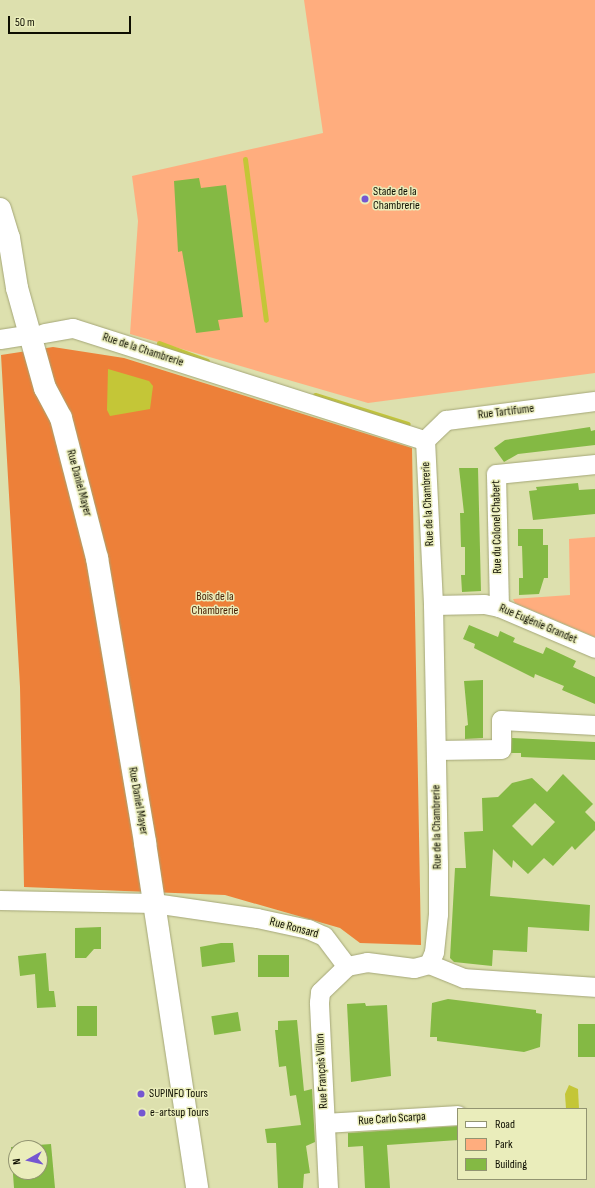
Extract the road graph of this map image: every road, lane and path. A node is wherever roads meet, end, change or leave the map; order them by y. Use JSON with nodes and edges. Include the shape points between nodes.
{"nodes":[{"id":1,"x":0,"y":209,"type":"edge"},
{"id":2,"x":37,"y":333,"type":"junction"},
{"id":3,"x":0,"y":339,"type":"edge"},
{"id":4,"x":595,"y":401,"type":"edge"},
{"id":5,"x":425,"y":440,"type":"junction"},
{"id":6,"x":595,"y":464,"type":"edge"},
{"id":7,"x":433,"y":605,"type":"junction"},
{"id":8,"x":499,"y":607,"type":"junction"},
{"id":9,"x":595,"y":648,"type":"edge"},
{"id":10,"x":595,"y":725,"type":"edge"},
{"id":11,"x":436,"y":750,"type":"junction"},
{"id":12,"x":0,"y":900,"type":"edge"},
{"id":13,"x":154,"y":903,"type":"junction"},
{"id":14,"x":429,"y":964,"type":"junction"},
{"id":15,"x":347,"y":966,"type":"junction"},
{"id":16,"x":595,"y":986,"type":"edge"},
{"id":17,"x":457,"y":1115,"type":"edge"},
{"id":18,"x":325,"y":1123,"type":"junction"},
{"id":19,"x":197,"y":1188,"type":"edge"},
{"id":20,"x":328,"y":1188,"type":"edge"}],
"edges":[{"from":1,"to":2,"type":"main road","name":"Rue Daniel Mayer","via":[[9,238],[17,288]]},
{"from":2,"to":3,"type":"street","name":"Rue de la Chambrerie"},
{"from":2,"to":5,"type":"street","name":"Rue de la Chambrerie","via":[[73,328]]},
{"from":2,"to":13,"type":"main road","name":"Rue Daniel Mayer","via":[[45,388],[61,418],[97,558]]},
{"from":4,"to":5,"type":"street","name":"Rue Tartifume","via":[[446,420]]},
{"from":5,"to":7,"type":"street","name":"Rue de la Chambrerie"},
{"from":6,"to":8,"type":"street","name":"Rue du Colonel Chabert","via":[[496,474]]},
{"from":7,"to":8,"type":"street","name":"Rue Eugénie Grandet","via":[[484,604]]},
{"from":7,"to":11,"type":"street","name":"Rue de la Chambrerie"},
{"from":8,"to":9,"type":"street","name":"Rue Eugénie Grandet"},
{"from":10,"to":11,"type":"street","via":[[501,720],[501,749]]},
{"from":11,"to":14,"type":"street","name":"Rue de la Chambrerie","via":[[438,914],[434,952]]},
{"from":12,"to":13,"type":"street","name":"Rue Ronsard"},
{"from":13,"to":15,"type":"street","name":"Rue Ronsard","via":[[201,908],[308,929],[324,936]]},
{"from":13,"to":19,"type":"main road","name":"Rue Daniel Mayer"},
{"from":14,"to":15,"type":"street","via":[[414,968],[367,962]]},
{"from":14,"to":16,"type":"street","via":[[464,978]]},
{"from":15,"to":18,"type":"street","name":"Rue François Villon","via":[[320,992]]},
{"from":17,"to":18,"type":"street","name":"Rue Carlo Scarpa"},
{"from":18,"to":20,"type":"street","name":"Rue François Villon"}]}
